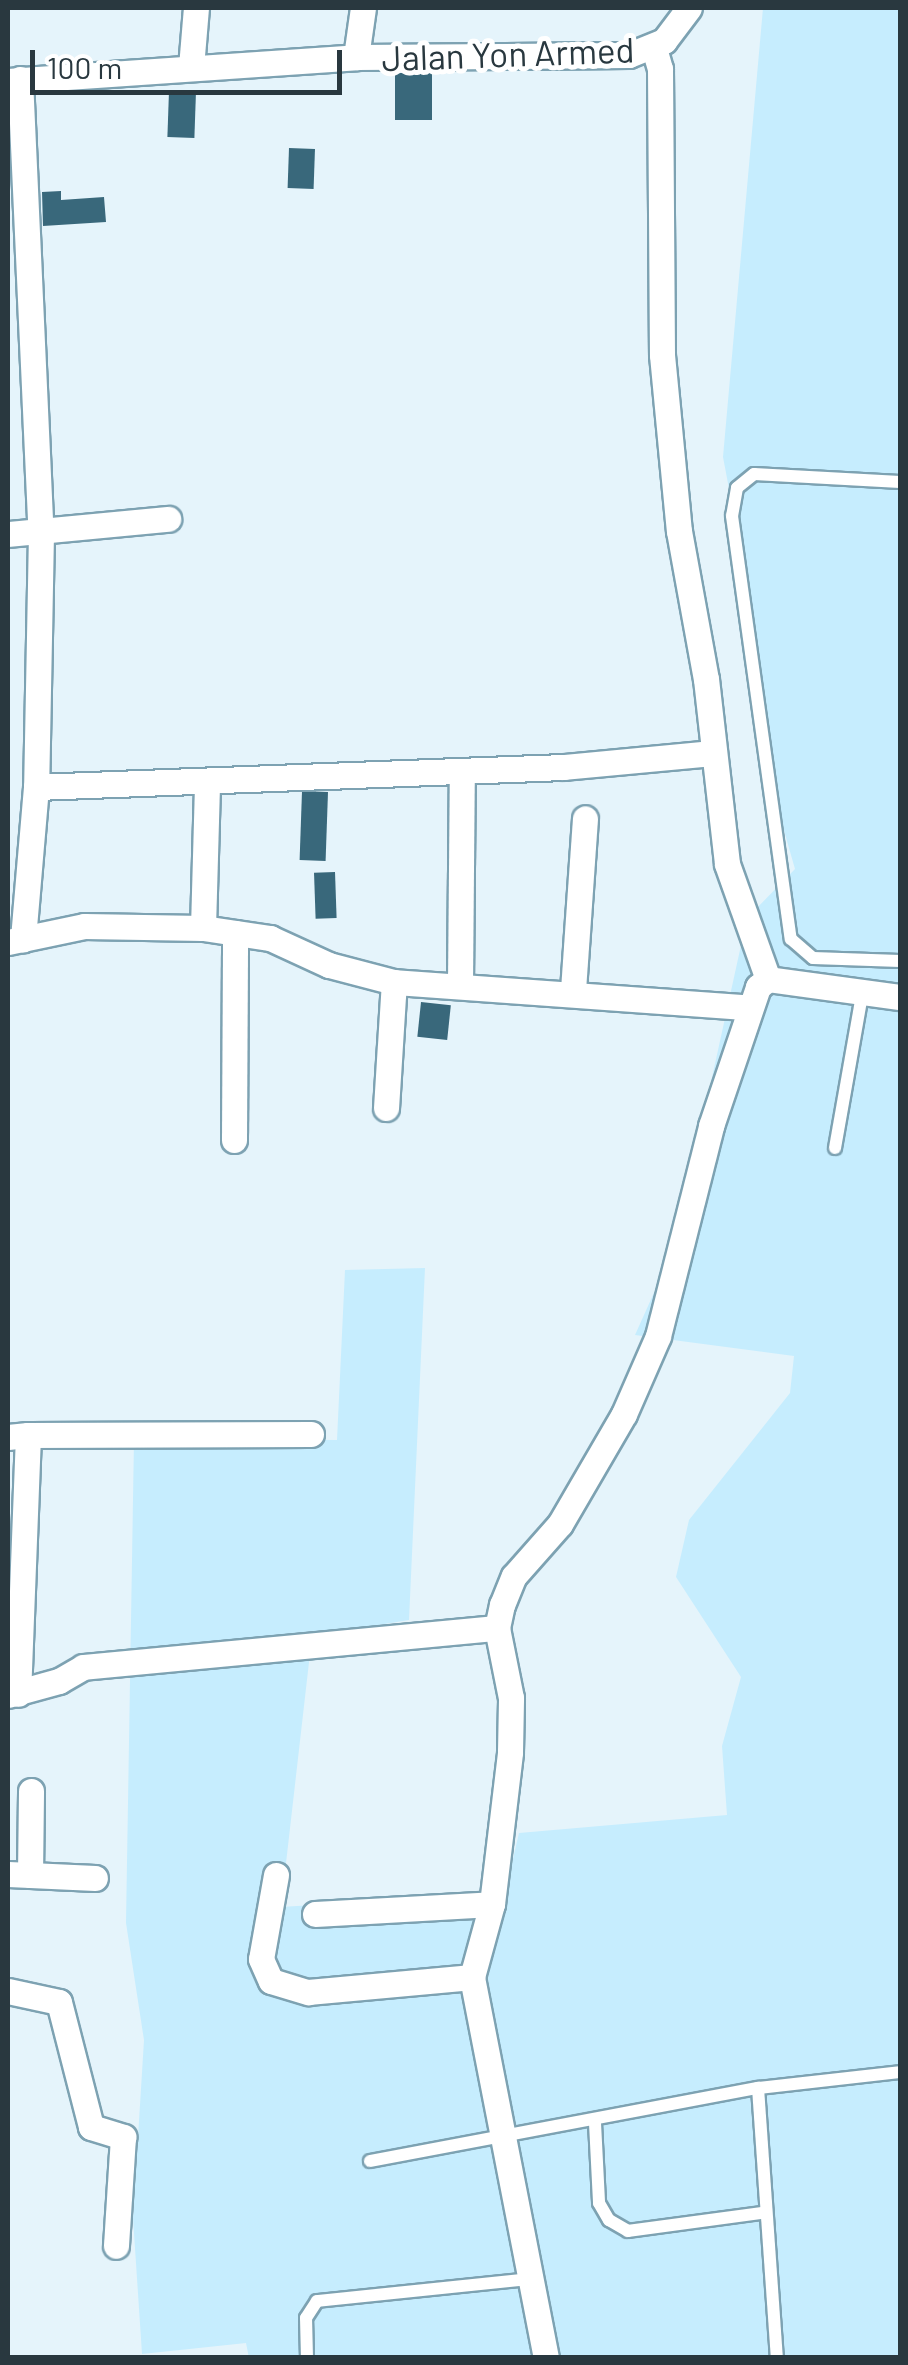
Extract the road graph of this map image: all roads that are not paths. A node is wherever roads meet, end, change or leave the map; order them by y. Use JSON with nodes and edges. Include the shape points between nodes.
{"nodes":[{"id":1,"x":196,"y":8,"type":"edge"},
{"id":2,"x":363,"y":8,"type":"edge"},
{"id":3,"x":690,"y":8,"type":"edge"},
{"id":4,"x":654,"y":48,"type":"junction"},
{"id":5,"x":356,"y":58,"type":"junction"},
{"id":6,"x":191,"y":67,"type":"junction"},
{"id":7,"x":14,"y":80,"type":"edge"},
{"id":8,"x":19,"y":203,"type":"edge"},
{"id":9,"x":900,"y":482,"type":"edge"},
{"id":10,"x":168,"y":519,"type":"dead end"},
{"id":11,"x":40,"y":533,"type":"junction"},
{"id":12,"x":8,"y":534,"type":"edge"},
{"id":13,"x":713,"y":752,"type":"junction"},
{"id":14,"x":462,"y":772,"type":"junction"},
{"id":15,"x":208,"y":781,"type":"junction"},
{"id":16,"x":36,"y":787,"type":"junction"},
{"id":17,"x":584,"y":818,"type":"dead end"},
{"id":18,"x":203,"y":928,"type":"junction"},
{"id":19,"x":235,"y":933,"type":"junction"},
{"id":20,"x":15,"y":941,"type":"edge"},
{"id":21,"x":900,"y":961,"type":"edge"},
{"id":22,"x":768,"y":979,"type":"junction"},
{"id":23,"x":394,"y":982,"type":"junction"},
{"id":24,"x":460,"y":983,"type":"junction"},
{"id":25,"x":574,"y":990,"type":"junction"},
{"id":26,"x":862,"y":995,"type":"junction"},
{"id":27,"x":900,"y":997,"type":"edge"},
{"id":28,"x":746,"y":1007,"type":"junction"},
{"id":29,"x":386,"y":1108,"type":"dead end"},
{"id":30,"x":234,"y":1140,"type":"dead end"},
{"id":31,"x":835,"y":1148,"type":"dead end"},
{"id":32,"x":312,"y":1434,"type":"dead end"},
{"id":33,"x":18,"y":1436,"type":"edge"},
{"id":34,"x":497,"y":1628,"type":"junction"},
{"id":35,"x":13,"y":1694,"type":"edge"},
{"id":36,"x":31,"y":1791,"type":"dead end"},
{"id":37,"x":19,"y":1874,"type":"edge"},
{"id":38,"x":276,"y":1875,"type":"dead end"},
{"id":39,"x":95,"y":1878,"type":"dead end"},
{"id":40,"x":492,"y":1904,"type":"junction"},
{"id":41,"x":315,"y":1914,"type":"dead end"},
{"id":42,"x":472,"y":1977,"type":"junction"},
{"id":43,"x":8,"y":1991,"type":"edge"},
{"id":44,"x":900,"y":2072,"type":"edge"},
{"id":45,"x":758,"y":2088,"type":"junction"},
{"id":46,"x":595,"y":2123,"type":"junction"},
{"id":47,"x":502,"y":2140,"type":"junction"},
{"id":48,"x":370,"y":2161,"type":"dead end"},
{"id":49,"x":762,"y":2213,"type":"junction"},
{"id":50,"x":116,"y":2246,"type":"dead end"},
{"id":51,"x":530,"y":2279,"type":"junction"},
{"id":52,"x":307,"y":2358,"type":"edge"},
{"id":53,"x":546,"y":2358,"type":"edge"},
{"id":54,"x":777,"y":2358,"type":"edge"}],
"edges":[{"from":1,"to":6,"type":"street"},
{"from":2,"to":5,"type":"street"},
{"from":3,"to":4,"type":"street","name":"Jalan Yon Armed"},
{"from":4,"to":5,"type":"street","name":"Jalan Yon Armed","via":[[628,55]]},
{"from":4,"to":13,"type":"street","via":[[660,70],[662,356],[679,531]]},
{"from":5,"to":6,"type":"street","name":"Jalan Yon Armed"},
{"from":6,"to":7,"type":"street","name":"Jalan Yon Armed"},
{"from":7,"to":8,"type":"street"},
{"from":8,"to":11,"type":"street"},
{"from":9,"to":21,"type":"lane","via":[[754,474],[737,488],[732,516],[791,939],[813,958]]},
{"from":10,"to":11,"type":"street"},
{"from":11,"to":12,"type":"street"},
{"from":11,"to":16,"type":"street"},
{"from":13,"to":14,"type":"street"},
{"from":13,"to":22,"type":"street","via":[[727,864]]},
{"from":14,"to":15,"type":"street"},
{"from":14,"to":24,"type":"street"},
{"from":15,"to":16,"type":"street"},
{"from":15,"to":18,"type":"street"},
{"from":16,"to":20,"type":"street"},
{"from":17,"to":25,"type":"street"},
{"from":18,"to":19,"type":"street"},
{"from":18,"to":20,"type":"street","via":[[84,926]]},
{"from":19,"to":23,"type":"street","via":[[270,938],[329,965]]},
{"from":19,"to":30,"type":"street"},
{"from":22,"to":26,"type":"street"},
{"from":22,"to":28,"type":"street"},
{"from":23,"to":24,"type":"street"},
{"from":23,"to":29,"type":"street"},
{"from":24,"to":25,"type":"street"},
{"from":25,"to":28,"type":"street"},
{"from":26,"to":27,"type":"street"},
{"from":26,"to":31,"type":"lane"},
{"from":28,"to":34,"type":"street","via":[[658,1336],[624,1414],[560,1524],[514,1576]]},
{"from":32,"to":33,"type":"street"},
{"from":33,"to":35,"type":"street"},
{"from":34,"to":35,"type":"street","via":[[83,1667]]},
{"from":34,"to":40,"type":"street","via":[[511,1698]]},
{"from":36,"to":37,"type":"street"},
{"from":37,"to":39,"type":"street"},
{"from":38,"to":42,"type":"street","via":[[262,1959],[271,1981],[308,1992]]},
{"from":40,"to":41,"type":"street"},
{"from":40,"to":42,"type":"street"},
{"from":42,"to":47,"type":"street"},
{"from":43,"to":50,"type":"street","via":[[59,2002],[91,2127],[123,2137]]},
{"from":44,"to":45,"type":"lane"},
{"from":45,"to":46,"type":"lane"},
{"from":45,"to":49,"type":"lane"},
{"from":46,"to":47,"type":"lane"},
{"from":46,"to":49,"type":"lane","via":[[599,2203],[609,2220],[628,2231]]},
{"from":47,"to":48,"type":"lane"},
{"from":47,"to":51,"type":"street"},
{"from":49,"to":54,"type":"lane"},
{"from":51,"to":52,"type":"lane","via":[[317,2302],[306,2318]]},
{"from":51,"to":53,"type":"street"}]}
